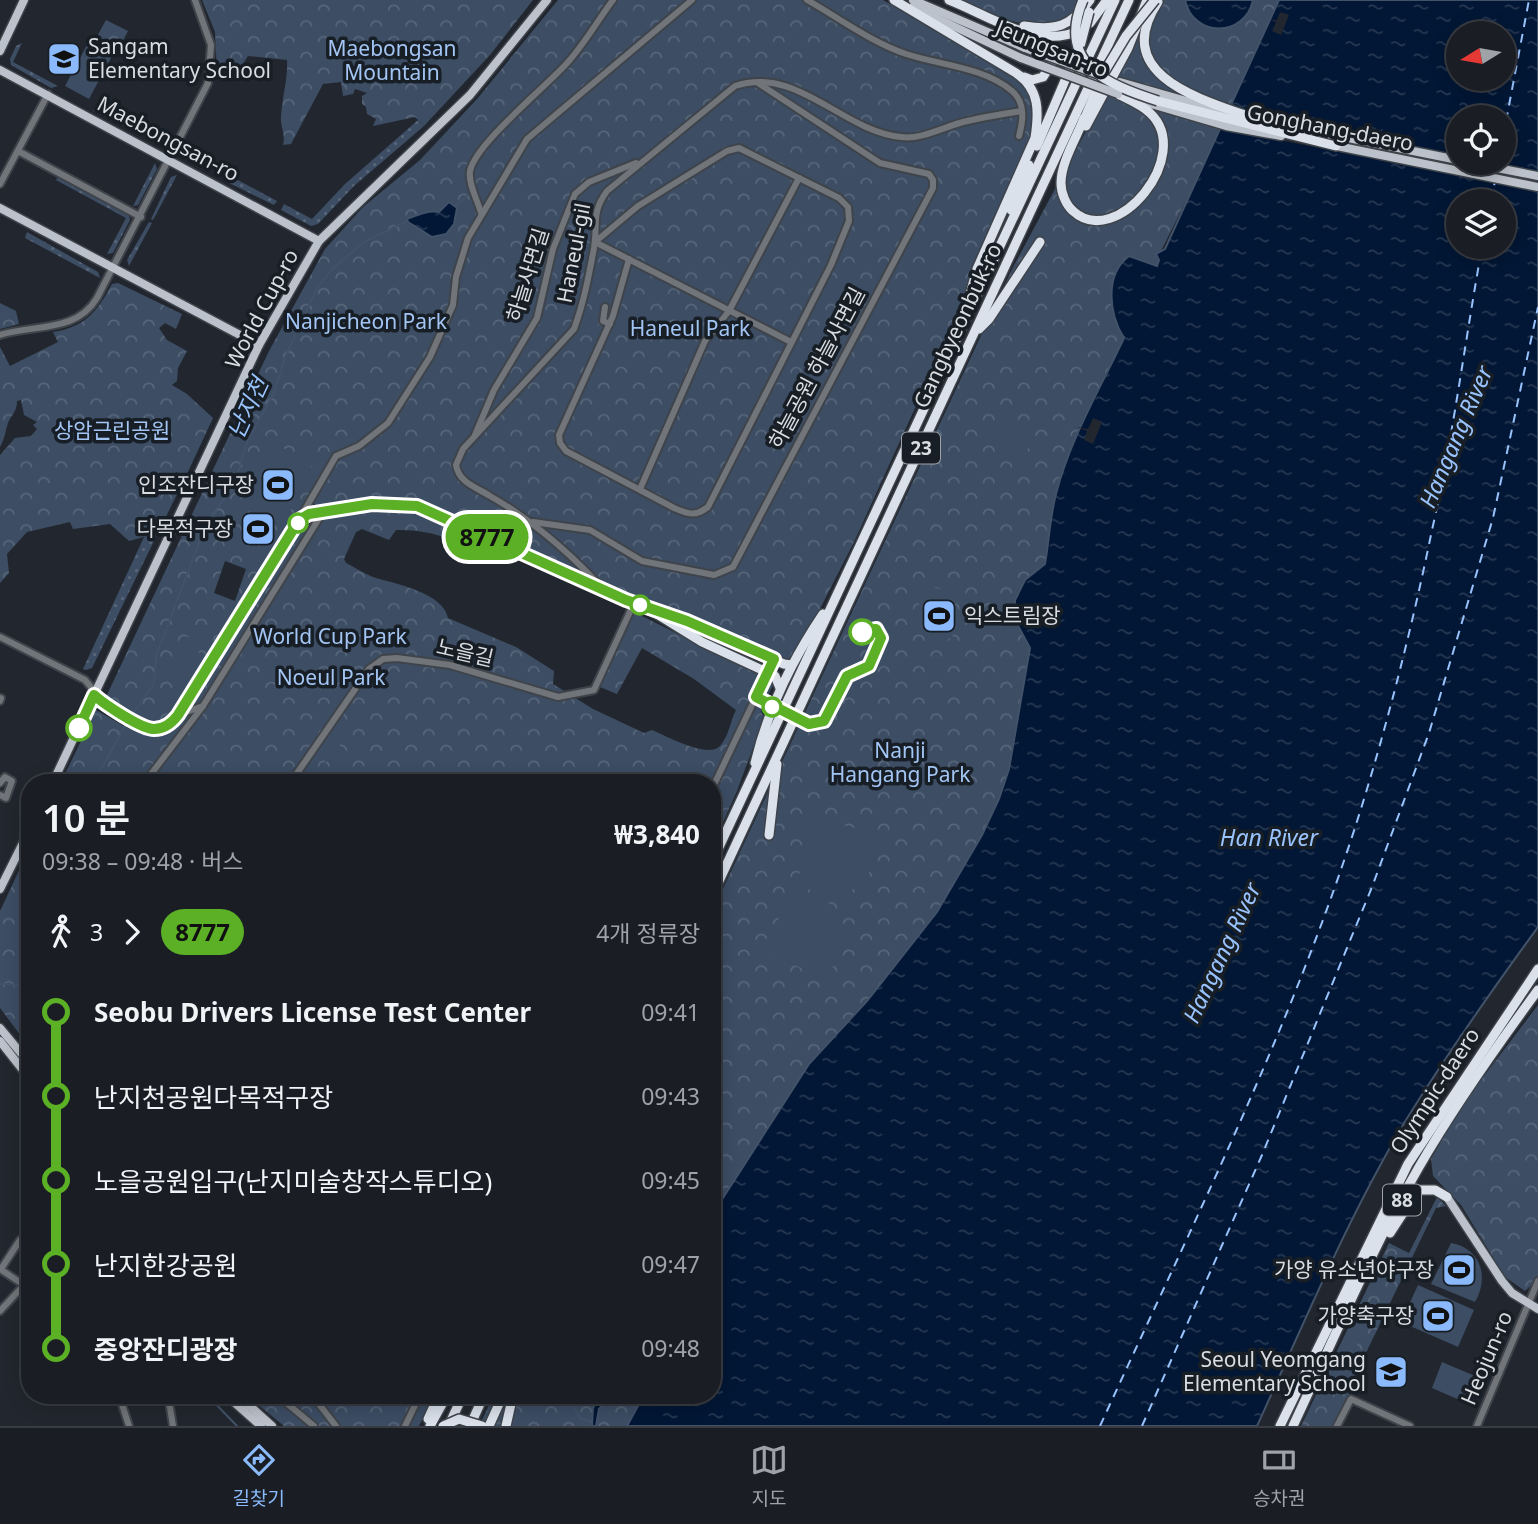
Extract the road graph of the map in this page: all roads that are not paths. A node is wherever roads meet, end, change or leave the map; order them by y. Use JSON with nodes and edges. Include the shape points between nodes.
{"nodes":[{"id":1,"x":24,"y":0,"type":"edge"},
{"id":2,"x":195,"y":0,"type":"edge"},
{"id":3,"x":547,"y":0,"type":"edge"},
{"id":4,"x":613,"y":0,"type":"edge"},
{"id":5,"x":692,"y":0,"type":"edge"},
{"id":6,"x":807,"y":0,"type":"edge"},
{"id":7,"x":895,"y":0,"type":"edge"},
{"id":8,"x":913,"y":0,"type":"edge"},
{"id":9,"x":949,"y":0,"type":"edge"},
{"id":10,"x":1083,"y":0,"type":"edge"},
{"id":11,"x":1092,"y":0,"type":"edge"},
{"id":12,"x":1107,"y":0,"type":"edge"},
{"id":13,"x":1115,"y":0,"type":"edge"},
{"id":14,"x":1129,"y":0,"type":"edge"},
{"id":15,"x":1147,"y":0,"type":"edge"},
{"id":16,"x":1157,"y":0,"type":"edge"},
{"id":17,"x":1090,"y":17,"type":"junction"},
{"id":18,"x":1010,"y":25,"type":"junction"},
{"id":19,"x":1080,"y":30,"type":"dead end"},
{"id":20,"x":1032,"y":33,"type":"junction"},
{"id":21,"x":0,"y":51,"type":"edge"},
{"id":22,"x":0,"y":70,"type":"edge"},
{"id":23,"x":1016,"y":73,"type":"junction"},
{"id":24,"x":753,"y":81,"type":"junction"},
{"id":25,"x":1120,"y":82,"type":"joint"},
{"id":26,"x":48,"y":94,"type":"junction"},
{"id":27,"x":1118,"y":94,"type":"junction"},
{"id":28,"x":1022,"y":111,"type":"junction"},
{"id":29,"x":1084,"y":118,"type":"junction"},
{"id":30,"x":1262,"y":121,"type":"junction"},
{"id":31,"x":1019,"y":136,"type":"dead end"},
{"id":32,"x":1336,"y":146,"type":"junction"},
{"id":33,"x":18,"y":150,"type":"junction"},
{"id":34,"x":1070,"y":155,"type":"junction"},
{"id":35,"x":648,"y":158,"type":"junction"},
{"id":36,"x":1446,"y":158,"type":"edge"},
{"id":37,"x":171,"y":160,"type":"junction"},
{"id":38,"x":1050,"y":170,"type":"junction"},
{"id":39,"x":1516,"y":172,"type":"edge"},
{"id":40,"x":1538,"y":176,"type":"edge"},
{"id":41,"x":799,"y":178,"type":"junction"},
{"id":42,"x":0,"y":184,"type":"edge"},
{"id":43,"x":1538,"y":187,"type":"edge"},
{"id":44,"x":0,"y":208,"type":"edge"},
{"id":45,"x":481,"y":213,"type":"junction"},
{"id":46,"x":141,"y":217,"type":"junction"},
{"id":47,"x":1002,"y":239,"type":"junction"},
{"id":48,"x":319,"y":241,"type":"junction"},
{"id":49,"x":595,"y":242,"type":"junction"},
{"id":50,"x":1040,"y":243,"type":"dead end"},
{"id":51,"x":629,"y":259,"type":"junction"},
{"id":52,"x":113,"y":268,"type":"junction"},
{"id":53,"x":605,"y":307,"type":"dead end"},
{"id":54,"x":729,"y":311,"type":"junction"},
{"id":55,"x":610,"y":324,"type":"junction"},
{"id":56,"x":961,"y":327,"type":"junction"},
{"id":57,"x":975,"y":333,"type":"junction"},
{"id":58,"x":0,"y":335,"type":"edge"},
{"id":59,"x":791,"y":342,"type":"junction"},
{"id":60,"x":259,"y":345,"type":"junction"},
{"id":61,"x":474,"y":436,"type":"junction"},
{"id":62,"x":640,"y":489,"type":"junction"},
{"id":63,"x":323,"y":512,"type":"junction"},
{"id":64,"x":299,"y":520,"type":"junction"},
{"id":65,"x":531,"y":522,"type":"junction"},
{"id":66,"x":604,"y":590,"type":"junction"},
{"id":67,"x":836,"y":596,"type":"junction"},
{"id":68,"x":634,"y":603,"type":"junction"},
{"id":69,"x":647,"y":608,"type":"junction"},
{"id":70,"x":685,"y":620,"type":"junction"},
{"id":71,"x":681,"y":631,"type":"junction"},
{"id":72,"x":0,"y":638,"type":"edge"},
{"id":73,"x":774,"y":659,"type":"junction"},
{"id":74,"x":792,"y":665,"type":"junction"},
{"id":75,"x":767,"y":673,"type":"junction"},
{"id":76,"x":780,"y":690,"type":"junction"},
{"id":77,"x":94,"y":695,"type":"junction"},
{"id":78,"x":204,"y":706,"type":"junction"},
{"id":79,"x":178,"y":715,"type":"junction"},
{"id":80,"x":779,"y":753,"type":"junction"},
{"id":81,"x":57,"y":774,"type":"edge"},
{"id":82,"x":151,"y":774,"type":"edge"},
{"id":83,"x":297,"y":774,"type":"edge"},
{"id":84,"x":719,"y":774,"type":"edge"},
{"id":85,"x":751,"y":780,"type":"junction"},
{"id":86,"x":0,"y":783,"type":"edge"},
{"id":87,"x":0,"y":795,"type":"edge"},
{"id":88,"x":769,"y":835,"type":"dead end"},
{"id":89,"x":721,"y":843,"type":"edge"},
{"id":90,"x":21,"y":847,"type":"edge"},
{"id":91,"x":721,"y":877,"type":"edge"},
{"id":92,"x":0,"y":889,"type":"edge"},
{"id":93,"x":1538,"y":969,"type":"edge"},
{"id":94,"x":1538,"y":989,"type":"edge"},
{"id":95,"x":2,"y":1034,"type":"edge"},
{"id":96,"x":21,"y":1054,"type":"edge"},
{"id":97,"x":21,"y":1065,"type":"edge"},
{"id":98,"x":1447,"y":1197,"type":"joint"},
{"id":99,"x":20,"y":1240,"type":"dead end"},
{"id":100,"x":0,"y":1269,"type":"edge"},
{"id":101,"x":1365,"y":1270,"type":"junction"},
{"id":102,"x":21,"y":1280,"type":"edge"},
{"id":103,"x":1538,"y":1282,"type":"edge"},
{"id":104,"x":21,"y":1291,"type":"edge"},
{"id":105,"x":1529,"y":1304,"type":"junction"},
{"id":106,"x":1538,"y":1309,"type":"edge"},
{"id":107,"x":0,"y":1311,"type":"edge"},
{"id":108,"x":122,"y":1404,"type":"edge"},
{"id":109,"x":169,"y":1404,"type":"edge"},
{"id":110,"x":236,"y":1404,"type":"edge"},
{"id":111,"x":248,"y":1404,"type":"edge"},
{"id":112,"x":288,"y":1404,"type":"edge"},
{"id":113,"x":319,"y":1404,"type":"edge"},
{"id":114,"x":416,"y":1404,"type":"edge"},
{"id":115,"x":435,"y":1404,"type":"edge"},
{"id":116,"x":443,"y":1404,"type":"edge"},
{"id":117,"x":445,"y":1404,"type":"edge"},
{"id":118,"x":458,"y":1404,"type":"edge"},
{"id":119,"x":480,"y":1404,"type":"edge"},
{"id":120,"x":499,"y":1404,"type":"edge"},
{"id":121,"x":511,"y":1404,"type":"edge"},
{"id":122,"x":129,"y":1426,"type":"edge"},
{"id":123,"x":173,"y":1426,"type":"edge"},
{"id":124,"x":261,"y":1426,"type":"edge"},
{"id":125,"x":272,"y":1426,"type":"edge"},
{"id":126,"x":314,"y":1426,"type":"edge"},
{"id":127,"x":336,"y":1426,"type":"edge"},
{"id":128,"x":405,"y":1426,"type":"edge"},
{"id":129,"x":425,"y":1426,"type":"edge"},
{"id":130,"x":430,"y":1426,"type":"edge"},
{"id":131,"x":436,"y":1426,"type":"edge"},
{"id":132,"x":446,"y":1426,"type":"edge"},
{"id":133,"x":470,"y":1426,"type":"edge"},
{"id":134,"x":482,"y":1426,"type":"edge"},
{"id":135,"x":489,"y":1426,"type":"edge"},
{"id":136,"x":506,"y":1426,"type":"edge"},
{"id":137,"x":1280,"y":1426,"type":"edge"},
{"id":138,"x":1293,"y":1426,"type":"edge"},
{"id":139,"x":1337,"y":1426,"type":"edge"},
{"id":140,"x":1410,"y":1426,"type":"edge"},
{"id":141,"x":1477,"y":1426,"type":"edge"}],
"edges":[{"from":1,"to":21,"type":"main road"},
{"from":2,"to":37,"type":"street","via":[[208,33],[211,71]]},
{"from":3,"to":48,"type":"main road","name":"World Cup-ro","via":[[470,95]]},
{"from":4,"to":45,"type":"street","via":[[568,62],[477,158],[470,171]]},
{"from":5,"to":45,"type":"street","via":[[527,139]]},
{"from":6,"to":28,"type":"street","via":[[906,54],[953,63],[1012,91]]},
{"from":7,"to":23,"type":"highway"},
{"from":7,"to":27,"type":"main road","name":"Jeungsan-ro","bridge":true,"via":[[1021,58]]},
{"from":8,"to":25,"type":"main road","name":"Jeungsan-ro","bridge":true},
{"from":9,"to":18,"type":"highway"},
{"from":10,"to":32,"type":"highway","bridge":true,"via":[[1076,26],[1080,50],[1088,65],[1107,82],[1228,121]]},
{"from":11,"to":17,"type":"highway"},
{"from":11,"to":18,"type":"highway","via":[[1065,26]]},
{"from":12,"to":17,"type":"highway"},
{"from":13,"to":47,"type":"highway","name":"Gangbyeonbuk-ro","number":"23"},
{"from":14,"to":38,"type":"highway","name":"Gangbyeonbuk-ro","number":"23"},
{"from":15,"to":34,"type":"highway","via":[[1128,48]]},
{"from":16,"to":29,"type":"highway","bridge":true,"via":[[1126,36]]},
{"from":16,"to":30,"type":"highway","via":[[1143,34],[1147,60],[1155,72]]},
{"from":17,"to":47,"type":"highway","bridge":true,"via":[[1014,198]]},
{"from":18,"to":20,"type":"highway"},
{"from":19,"to":20,"type":"highway","via":[[1060,37]]},
{"from":20,"to":23,"type":"highway","via":[[1051,56],[1051,68],[1037,79]]},
{"from":22,"to":26,"type":"main road","name":"Maebongsan-ro"},
{"from":23,"to":56,"type":"highway","via":[[1031,86],[1036,98],[1035,138],[977,269]]},
{"from":24,"to":28,"type":"street","via":[[785,84],[898,137],[913,138]]},
{"from":24,"to":35,"type":"street","name":"Haneul-gil","via":[[735,86]]},
{"from":24,"to":65,"type":"street","name":"하늘공원 하늘사면길","via":[[769,87],[880,163],[929,174],[933,188],[733,567],[714,575],[642,561],[590,530]]},
{"from":25,"to":30,"type":"main road","name":"Gonghang-daero"},
{"from":26,"to":33,"type":"street"},
{"from":26,"to":37,"type":"main road","name":"Maebongsan-ro"},
{"from":27,"to":32,"type":"main road","name":"Gonghang-daero","bridge":true,"via":[[1226,126]]},
{"from":27,"to":34,"type":"highway","via":[[1140,105],[1158,123],[1163,158],[1147,190],[1108,219],[1087,219],[1069,208],[1060,185]]},
{"from":28,"to":31,"type":"street"},
{"from":29,"to":34,"type":"highway"},
{"from":29,"to":38,"type":"highway","via":[[1064,155]]},
{"from":30,"to":36,"type":"main road","name":"Gonghang-daero"},
{"from":32,"to":43,"type":"main road","name":"Gonghang-daero"},
{"from":33,"to":42,"type":"street"},
{"from":33,"to":46,"type":"street"},
{"from":35,"to":49,"type":"street","name":"Haneul-gil","via":[[597,204]]},
{"from":35,"to":61,"type":"street","name":"하늘사면길","via":[[589,182],[575,194],[552,249],[537,318],[494,390]]},
{"from":37,"to":46,"type":"street"},
{"from":37,"to":48,"type":"main road","name":"Maebongsan-ro"},
{"from":38,"to":57,"type":"highway","name":"Gangbyeonbuk-ro","number":"23"},
{"from":39,"to":40,"type":"main road"},
{"from":41,"to":49,"type":"street","via":[[746,151],[732,149],[638,206]]},
{"from":41,"to":54,"type":"street"},
{"from":41,"to":59,"type":"street","via":[[839,198],[850,213],[831,265]]},
{"from":44,"to":52,"type":"main road"},
{"from":45,"to":64,"type":"street","via":[[461,253],[453,305],[430,356],[388,424],[359,446],[336,456]]},
{"from":46,"to":52,"type":"street"},
{"from":47,"to":56,"type":"highway","name":"Gangbyeonbuk-ro","number":"23"},
{"from":48,"to":60,"type":"main road","name":"World Cup-ro"},
{"from":49,"to":51,"type":"street"},
{"from":49,"to":61,"type":"street","name":"Haneul-gil","via":[[574,329]]},
{"from":50,"to":57,"type":"highway"},
{"from":51,"to":54,"type":"street"},
{"from":51,"to":55,"type":"street"},
{"from":52,"to":58,"type":"street","via":[[82,316]]},
{"from":52,"to":60,"type":"main road"},
{"from":53,"to":55,"type":"street","via":[[603,321]]},
{"from":54,"to":59,"type":"street"},
{"from":54,"to":62,"type":"street","via":[[705,341]]},
{"from":55,"to":62,"type":"street","via":[[559,435],[560,443],[566,452]]},
{"from":56,"to":67,"type":"highway","name":"Gangbyeonbuk-ro","number":"23"},
{"from":57,"to":80,"type":"highway","name":"Gangbyeonbuk-ro","number":"23"},
{"from":59,"to":62,"type":"street","via":[[708,507],[690,514]]},
{"from":60,"to":77,"type":"main road","name":"World Cup-ro"},
{"from":61,"to":65,"type":"street","name":"Haneul-gil","via":[[457,457],[457,474]]},
{"from":63,"to":64,"type":"street"},
{"from":63,"to":66,"type":"street","via":[[372,504],[417,506]]},
{"from":63,"to":78,"type":"street"},
{"from":64,"to":79,"type":"street"},
{"from":65,"to":66,"type":"street","name":"Haneul-gil"},
{"from":66,"to":68,"type":"street"},
{"from":67,"to":74,"type":"highway"},
{"from":67,"to":85,"type":"highway","name":"Gangbyeonbuk-ro","number":"23"},
{"from":68,"to":69,"type":"street"},
{"from":68,"to":83,"type":"street","name":"노을길","via":[[594,690],[558,697],[450,665],[383,659],[369,669]]},
{"from":69,"to":70,"type":"highway"},
{"from":69,"to":71,"type":"highway"},
{"from":70,"to":71,"type":"highway"},
{"from":70,"to":73,"type":"highway"},
{"from":71,"to":75,"type":"highway"},
{"from":72,"to":77,"type":"street","via":[[85,680]]},
{"from":73,"to":74,"type":"highway"},
{"from":73,"to":75,"type":"street"},
{"from":74,"to":76,"type":"highway"},
{"from":75,"to":76,"type":"highway","via":[[780,682]]},
{"from":75,"to":84,"type":"street"},
{"from":76,"to":85,"type":"highway","via":[[762,732]]},
{"from":77,"to":79,"type":"street","via":[[155,729]]},
{"from":77,"to":81,"type":"main road"},
{"from":78,"to":79,"type":"street"},
{"from":78,"to":82,"type":"street"},
{"from":80,"to":88,"type":"highway"},
{"from":80,"to":91,"type":"highway","name":"Gangbyeonbuk-ro","number":"23"},
{"from":85,"to":89,"type":"highway","name":"Gangbyeonbuk-ro","number":"23"},
{"from":86,"to":87,"type":"street","via":[[6,777],[12,782],[6,798]]},
{"from":90,"to":92,"type":"main road"},
{"from":93,"to":137,"type":"highway","name":"Olympic-daero","number":"88","via":[[1408,1164]]},
{"from":94,"to":101,"type":"highway","name":"Olympic-daero","number":"88","via":[[1448,1119]]},
{"from":95,"to":96,"type":"main road"},
{"from":95,"to":97,"type":"main road"},
{"from":98,"to":101,"type":"highway","via":[[1429,1188],[1415,1192]]},
{"from":98,"to":105,"type":"main road","via":[[1502,1281]]},
{"from":99,"to":100,"type":"street"},
{"from":100,"to":102,"type":"street"},
{"from":101,"to":138,"type":"highway","name":"Olympic-daero","number":"88"},
{"from":103,"to":105,"type":"street","name":"Heojun-ro"},
{"from":104,"to":107,"type":"street"},
{"from":105,"to":106,"type":"main road"},
{"from":105,"to":141,"type":"street","name":"Heojun-ro"},
{"from":108,"to":122,"type":"street"},
{"from":109,"to":123,"type":"street"},
{"from":110,"to":124,"type":"main road"},
{"from":111,"to":125,"type":"main road"},
{"from":112,"to":126,"type":"street"},
{"from":113,"to":127,"type":"street"},
{"from":114,"to":128,"type":"street"},
{"from":115,"to":129,"type":"highway"},
{"from":116,"to":130,"type":"highway"},
{"from":117,"to":131,"type":"highway"},
{"from":118,"to":132,"type":"highway"},
{"from":119,"to":133,"type":"highway"},
{"from":120,"to":135,"type":"highway"},
{"from":121,"to":136,"type":"highway"},
{"from":132,"to":134,"type":"highway","bridge":true,"via":[[459,1419]]},
{"from":139,"to":140,"type":"street","via":[[1350,1399]]}]}
